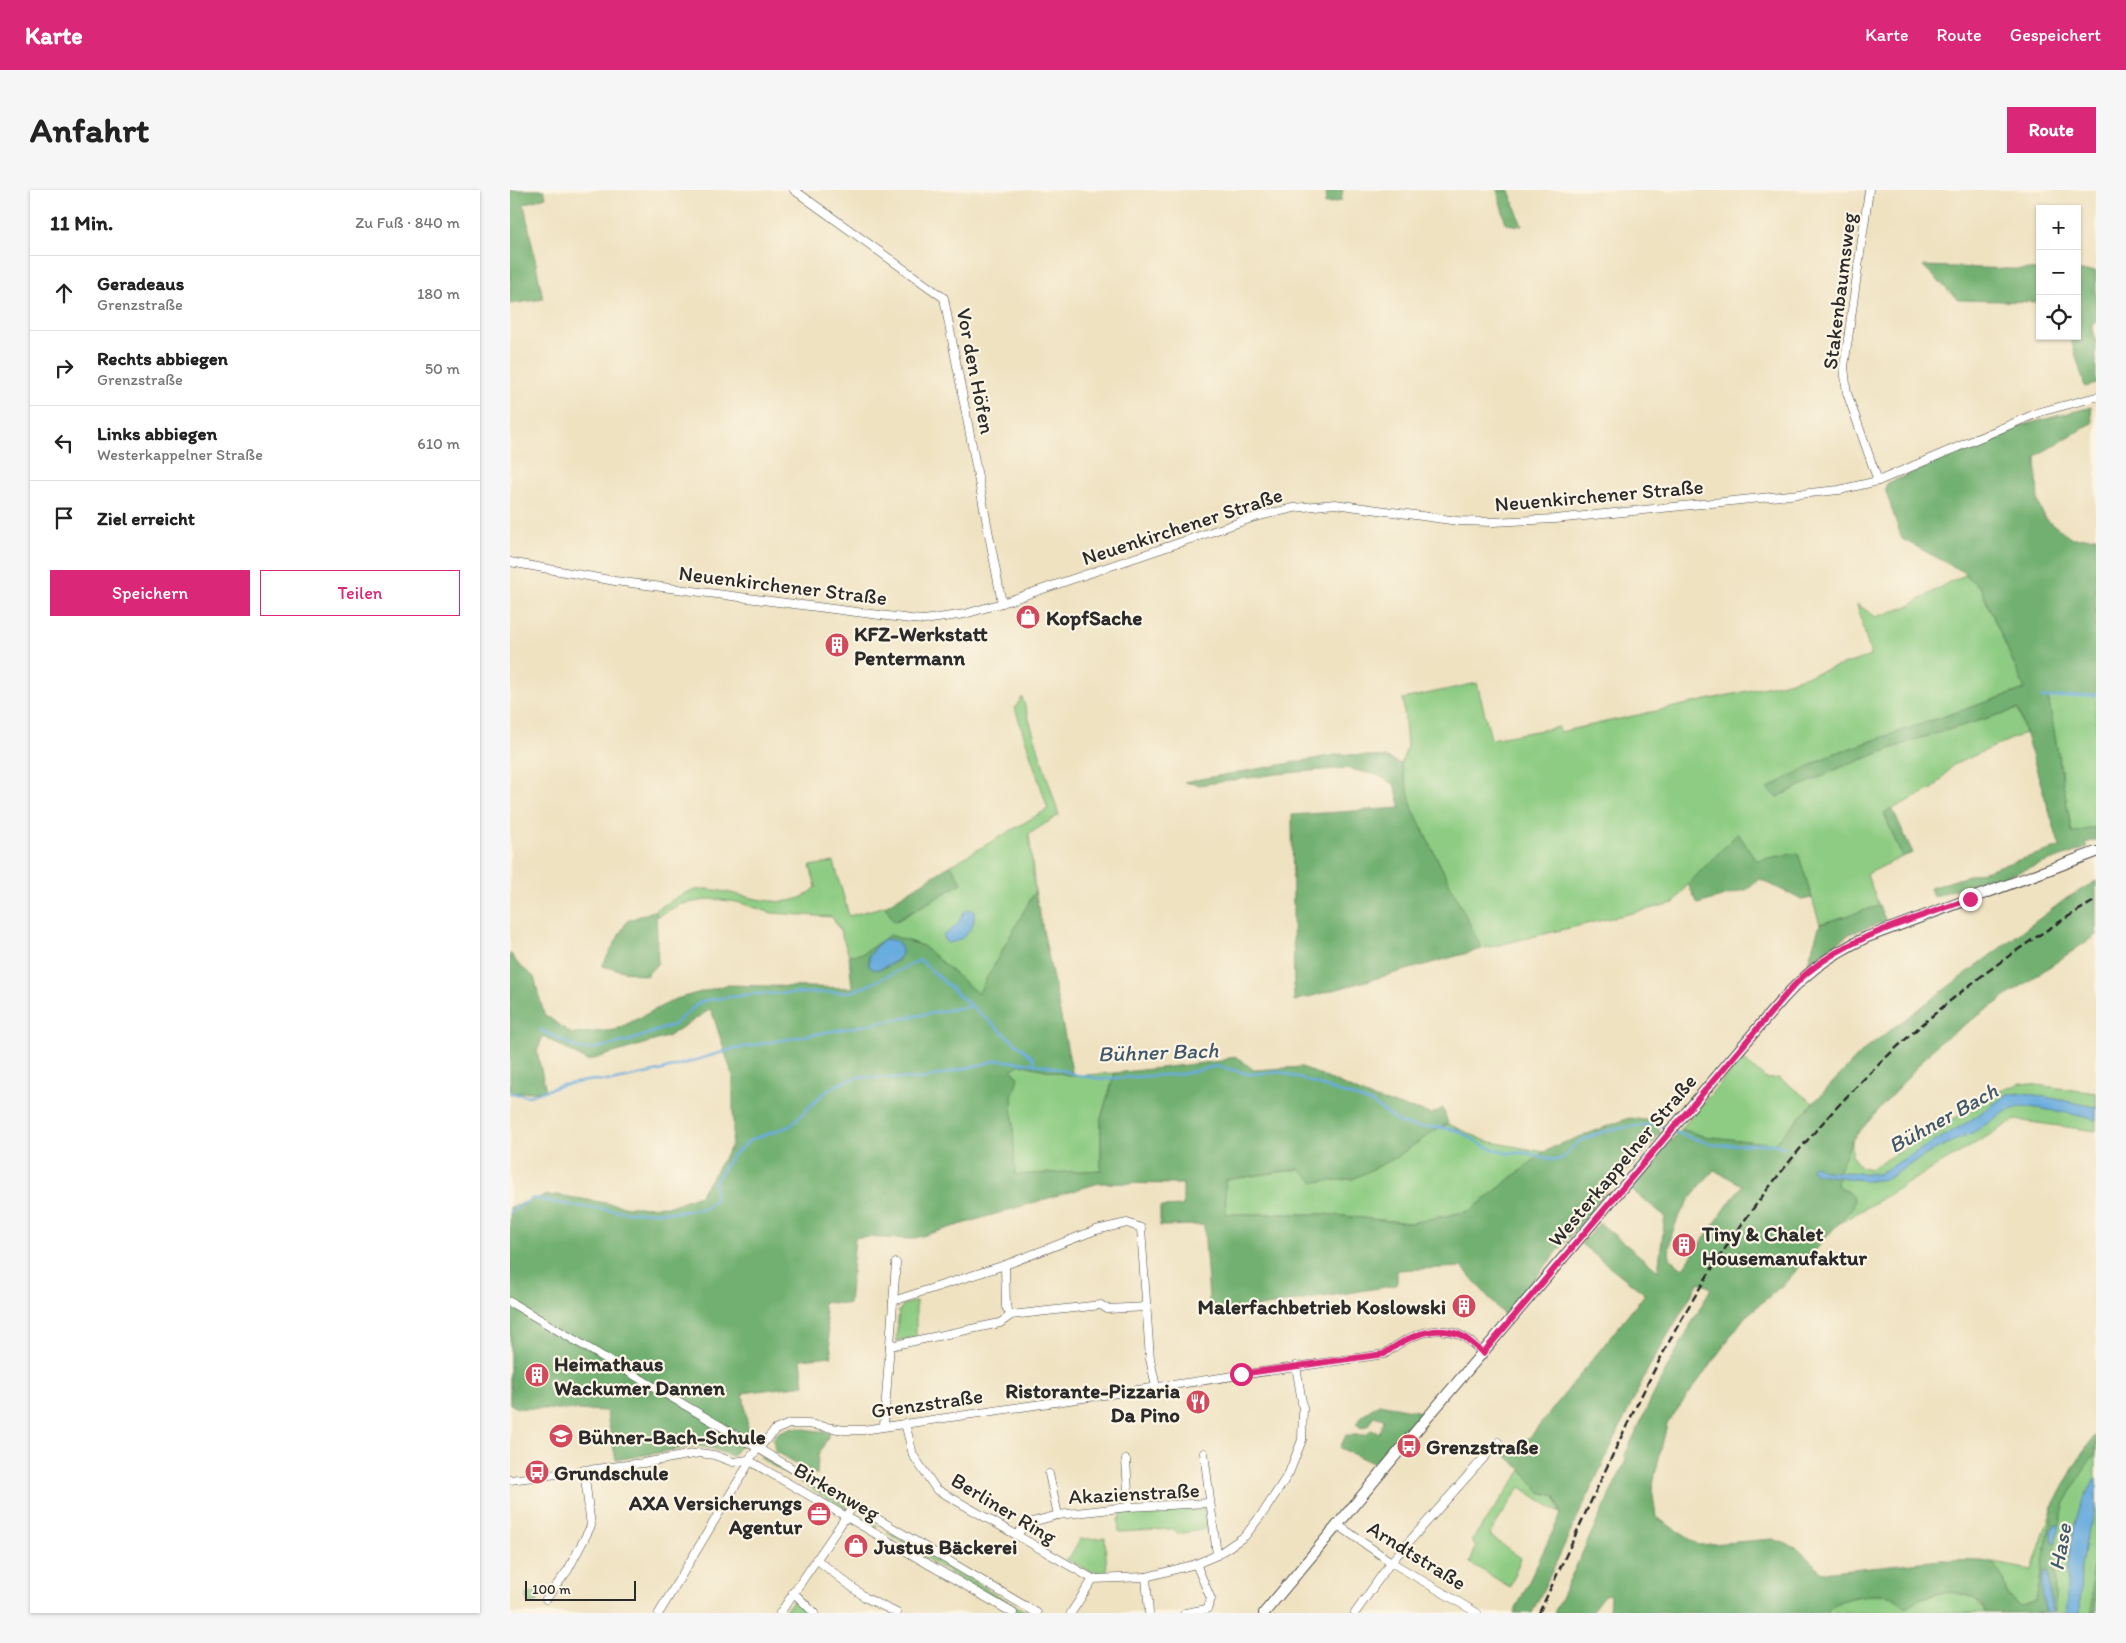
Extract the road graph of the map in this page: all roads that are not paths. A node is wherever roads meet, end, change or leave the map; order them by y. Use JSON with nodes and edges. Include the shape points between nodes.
{"nodes":[{"id":1,"x":794,"y":190,"type":"edge"},
{"id":2,"x":1869,"y":190,"type":"edge"},
{"id":3,"x":2096,"y":397,"type":"edge"},
{"id":4,"x":1878,"y":481,"type":"junction"},
{"id":5,"x":510,"y":562,"type":"edge"},
{"id":6,"x":1002,"y":603,"type":"junction"},
{"id":7,"x":2096,"y":852,"type":"edge"},
{"id":8,"x":896,"y":1263,"type":"dead end"},
{"id":9,"x":1005,"y":1265,"type":"junction"},
{"id":10,"x":893,"y":1301,"type":"junction"},
{"id":11,"x":510,"y":1302,"type":"edge"},
{"id":12,"x":1147,"y":1307,"type":"junction"},
{"id":13,"x":1011,"y":1315,"type":"junction"},
{"id":14,"x":890,"y":1346,"type":"junction"},
{"id":15,"x":1483,"y":1353,"type":"junction"},
{"id":16,"x":1296,"y":1366,"type":"junction"},
{"id":17,"x":1156,"y":1387,"type":"junction"},
{"id":18,"x":905,"y":1423,"type":"junction"},
{"id":19,"x":884,"y":1425,"type":"junction"},
{"id":20,"x":1498,"y":1442,"type":"dead end"},
{"id":21,"x":757,"y":1448,"type":"junction"},
{"id":22,"x":1204,"y":1453,"type":"dead end"},
{"id":23,"x":748,"y":1460,"type":"junction"},
{"id":24,"x":1126,"y":1460,"type":"dead end"},
{"id":25,"x":584,"y":1470,"type":"junction"},
{"id":26,"x":1049,"y":1474,"type":"dead end"},
{"id":27,"x":510,"y":1480,"type":"edge"},
{"id":28,"x":1209,"y":1503,"type":"junction"},
{"id":29,"x":854,"y":1505,"type":"junction"},
{"id":30,"x":1129,"y":1507,"type":"junction"},
{"id":31,"x":1058,"y":1515,"type":"junction"},
{"id":32,"x":846,"y":1517,"type":"junction"},
{"id":33,"x":1338,"y":1525,"type":"junction"},
{"id":34,"x":1016,"y":1535,"type":"junction"},
{"id":35,"x":1217,"y":1555,"type":"junction"},
{"id":36,"x":816,"y":1559,"type":"junction"},
{"id":37,"x":1391,"y":1562,"type":"junction"},
{"id":38,"x":1196,"y":1564,"type":"junction"},
{"id":39,"x":1146,"y":1577,"type":"junction"},
{"id":40,"x":1093,"y":1579,"type":"junction"},
{"id":41,"x":793,"y":1592,"type":"junction"},
{"id":42,"x":546,"y":1599,"type":"dead end"},
{"id":43,"x":659,"y":1613,"type":"edge"},
{"id":44,"x":780,"y":1613,"type":"edge"},
{"id":45,"x":814,"y":1613,"type":"edge"},
{"id":46,"x":897,"y":1613,"type":"edge"},
{"id":47,"x":1013,"y":1613,"type":"edge"},
{"id":48,"x":1037,"y":1613,"type":"edge"},
{"id":49,"x":1071,"y":1613,"type":"edge"},
{"id":50,"x":1149,"y":1613,"type":"edge"},
{"id":51,"x":1185,"y":1613,"type":"edge"},
{"id":52,"x":1264,"y":1613,"type":"edge"},
{"id":53,"x":1355,"y":1613,"type":"edge"},
{"id":54,"x":1477,"y":1613,"type":"edge"}],
"edges":[{"from":1,"to":6,"type":"street","name":"Vor den Höfen","via":[[944,298]]},
{"from":2,"to":4,"type":"street","name":"Stakenbaumsweg","via":[[1844,367],[1846,393]]},
{"from":3,"to":4,"type":"street","name":"Neuenkirchener Straße","via":[[2040,412]]},
{"from":4,"to":6,"type":"street","name":"Neuenkirchener Straße","via":[[1839,490],[1555,519],[1493,522],[1335,504],[1294,508],[1256,516]]},
{"from":5,"to":6,"type":"street","name":"Neuenkirchener Straße","via":[[625,582],[911,619],[965,614]]},
{"from":7,"to":15,"type":"main road","name":"Westerkappelner Straße","via":[[1888,929],[1835,954],[1807,973]]},
{"from":8,"to":10,"type":"street"},
{"from":9,"to":10,"type":"street"},
{"from":9,"to":12,"type":"street","via":[[1096,1230],[1127,1223],[1141,1228]]},
{"from":9,"to":13,"type":"street","via":[[1006,1308]]},
{"from":10,"to":14,"type":"street"},
{"from":11,"to":21,"type":"street"},
{"from":12,"to":13,"type":"street","via":[[1107,1309],[1101,1305]]},
{"from":12,"to":17,"type":"street","via":[[1150,1359]]},
{"from":13,"to":14,"type":"street","via":[[1000,1323]]},
{"from":14,"to":19,"type":"street"},
{"from":15,"to":16,"type":"street","name":"Grenzstraße","via":[[1459,1334],[1439,1331],[1416,1334],[1384,1354]]},
{"from":15,"to":33,"type":"main road","name":"Westerkappelner Straße"},
{"from":16,"to":17,"type":"street","name":"Grenzstraße"},
{"from":16,"to":35,"type":"street","via":[[1303,1408],[1302,1440],[1289,1473],[1245,1536]]},
{"from":17,"to":18,"type":"street","name":"Grenzstraße"},
{"from":18,"to":19,"type":"street","name":"Grenzstraße"},
{"from":18,"to":34,"type":"street","name":"Berliner Ring","via":[[913,1455],[936,1489]]},
{"from":19,"to":21,"type":"street","name":"Grenzstraße","via":[[844,1430],[790,1424],[775,1430]]},
{"from":20,"to":37,"type":"street"},
{"from":21,"to":23,"type":"street","name":"Grenzstraße"},
{"from":21,"to":29,"type":"street"},
{"from":22,"to":28,"type":"street"},
{"from":23,"to":25,"type":"street","via":[[732,1462],[698,1453]]},
{"from":23,"to":32,"type":"street","name":"Birkenweg"},
{"from":23,"to":43,"type":"street","name":"Grenzstraße"},
{"from":24,"to":30,"type":"street"},
{"from":25,"to":27,"type":"street"},
{"from":25,"to":42,"type":"street","via":[[592,1526],[568,1570]]},
{"from":26,"to":31,"type":"street"},
{"from":28,"to":30,"type":"street","name":"Akazienstraße"},
{"from":28,"to":35,"type":"street","name":"Akazienstraße"},
{"from":29,"to":32,"type":"street"},
{"from":29,"to":48,"type":"street"},
{"from":30,"to":31,"type":"street","name":"Akazienstraße"},
{"from":31,"to":34,"type":"street","name":"Akazienstraße","via":[[1028,1524]]},
{"from":32,"to":36,"type":"street"},
{"from":32,"to":47,"type":"street","name":"Birkenweg"},
{"from":33,"to":37,"type":"street","name":"Arndtstraße"},
{"from":33,"to":52,"type":"main road","name":"Westerkappelner Straße"},
{"from":34,"to":40,"type":"street","name":"Berliner Ring"},
{"from":35,"to":38,"type":"street"},
{"from":36,"to":41,"type":"street"},
{"from":36,"to":46,"type":"street","via":[[866,1598]]},
{"from":37,"to":53,"type":"street"},
{"from":37,"to":54,"type":"street","name":"Arndtstraße"},
{"from":38,"to":39,"type":"street"},
{"from":38,"to":51,"type":"street","via":[[1211,1599],[1207,1609]]},
{"from":39,"to":40,"type":"street"},
{"from":39,"to":50,"type":"street"},
{"from":40,"to":49,"type":"street"},
{"from":41,"to":44,"type":"street"},
{"from":41,"to":45,"type":"street"}]}
